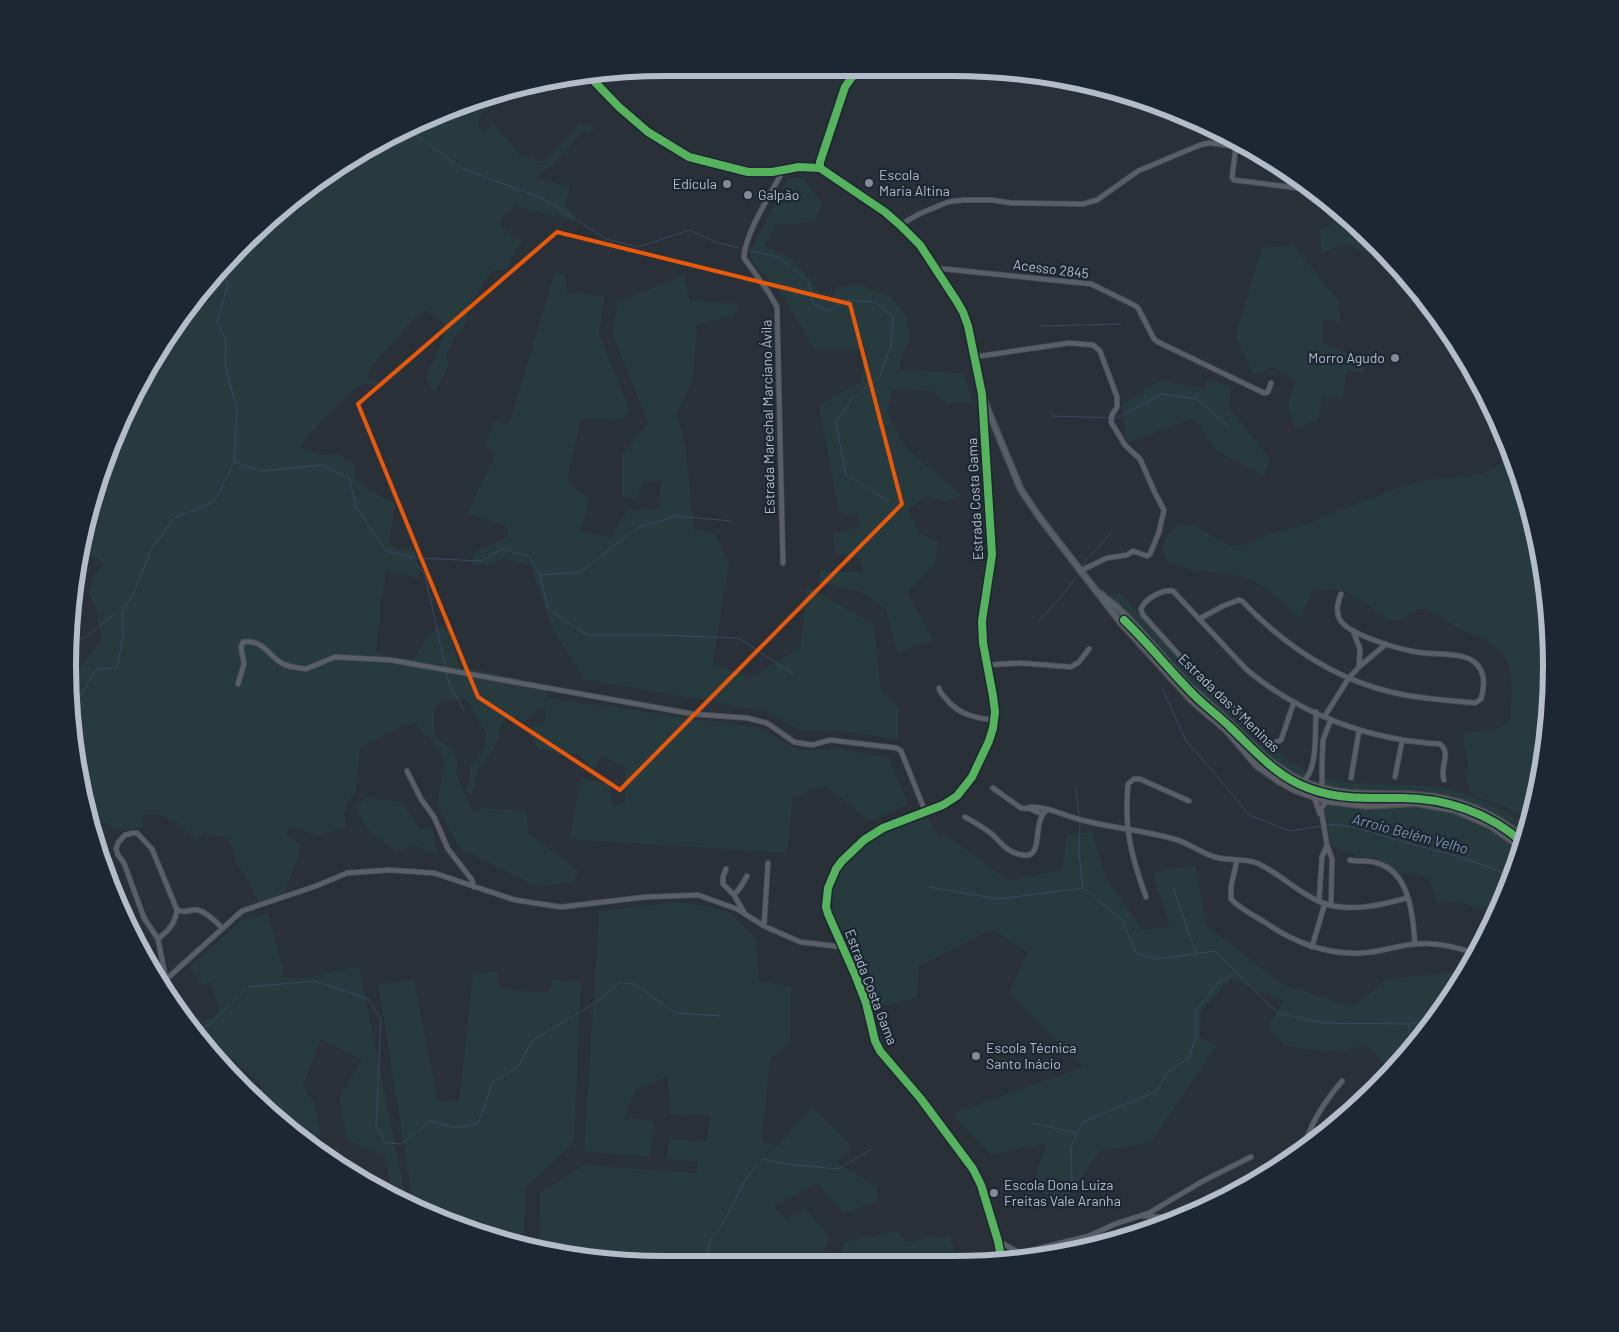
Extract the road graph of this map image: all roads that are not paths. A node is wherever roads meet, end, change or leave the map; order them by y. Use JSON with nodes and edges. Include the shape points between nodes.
{"nodes":[{"id":1,"x":853,"y":76,"type":"edge"},
{"id":2,"x":593,"y":81,"type":"edge"},
{"id":3,"x":1230,"y":145,"type":"edge"},
{"id":4,"x":1236,"y":148,"type":"edge"},
{"id":5,"x":820,"y":168,"type":"junction"},
{"id":6,"x":784,"y":170,"type":"junction"},
{"id":7,"x":1298,"y":188,"type":"edge"},
{"id":8,"x":900,"y":225,"type":"junction"},
{"id":9,"x":935,"y":268,"type":"junction"},
{"id":10,"x":974,"y":357,"type":"junction"},
{"id":11,"x":1271,"y":383,"type":"dead end"},
{"id":12,"x":982,"y":394,"type":"junction"},
{"id":13,"x":983,"y":426,"type":"junction"},
{"id":14,"x":994,"y":426,"type":"junction"},
{"id":15,"x":783,"y":563,"type":"dead end"},
{"id":16,"x":1080,"y":572,"type":"junction"},
{"id":17,"x":1092,"y":586,"type":"junction"},
{"id":18,"x":1342,"y":594,"type":"dead end"},
{"id":19,"x":1199,"y":619,"type":"junction"},
{"id":20,"x":1353,"y":631,"type":"junction"},
{"id":21,"x":1386,"y":644,"type":"junction"},
{"id":22,"x":1089,"y":649,"type":"dead end"},
{"id":23,"x":987,"y":665,"type":"junction"},
{"id":24,"x":1359,"y":667,"type":"junction"},
{"id":25,"x":1348,"y":679,"type":"junction"},
{"id":26,"x":238,"y":684,"type":"dead end"},
{"id":27,"x":940,"y":688,"type":"dead end"},
{"id":28,"x":1294,"y":702,"type":"junction"},
{"id":29,"x":1316,"y":712,"type":"junction"},
{"id":30,"x":1325,"y":716,"type":"junction"},
{"id":31,"x":1331,"y":719,"type":"junction"},
{"id":32,"x":994,"y":720,"type":"junction"},
{"id":33,"x":1359,"y":731,"type":"junction"},
{"id":34,"x":1402,"y":740,"type":"junction"},
{"id":35,"x":1312,"y":761,"type":"junction"},
{"id":36,"x":1322,"y":762,"type":"junction"},
{"id":37,"x":407,"y":771,"type":"dead end"},
{"id":38,"x":1293,"y":776,"type":"junction"},
{"id":39,"x":1396,"y":777,"type":"dead end"},
{"id":40,"x":1351,"y":778,"type":"dead end"},
{"id":41,"x":1444,"y":780,"type":"dead end"},
{"id":42,"x":1303,"y":781,"type":"junction"},
{"id":43,"x":1289,"y":787,"type":"junction"},
{"id":44,"x":993,"y":788,"type":"dead end"},
{"id":45,"x":1322,"y":788,"type":"junction"},
{"id":46,"x":1343,"y":792,"type":"junction"},
{"id":47,"x":1314,"y":797,"type":"junction"},
{"id":48,"x":1189,"y":801,"type":"dead end"},
{"id":49,"x":1326,"y":801,"type":"junction"},
{"id":50,"x":1337,"y":803,"type":"junction"},
{"id":51,"x":1027,"y":808,"type":"junction"},
{"id":52,"x":1047,"y":810,"type":"junction"},
{"id":53,"x":925,"y":812,"type":"junction"},
{"id":54,"x":1042,"y":814,"type":"junction"},
{"id":55,"x":965,"y":817,"type":"dead end"},
{"id":56,"x":1322,"y":817,"type":"junction"},
{"id":57,"x":1127,"y":828,"type":"junction"},
{"id":58,"x":1518,"y":835,"type":"edge"},
{"id":59,"x":1515,"y":843,"type":"edge"},
{"id":60,"x":1326,"y":845,"type":"junction"},
{"id":61,"x":1237,"y":860,"type":"junction"},
{"id":62,"x":1350,"y":860,"type":"dead end"},
{"id":63,"x":768,"y":863,"type":"dead end"},
{"id":64,"x":1321,"y":864,"type":"junction"},
{"id":65,"x":1332,"y":864,"type":"junction"},
{"id":66,"x":726,"y":869,"type":"dead end"},
{"id":67,"x":747,"y":876,"type":"dead end"},
{"id":68,"x":474,"y":887,"type":"junction"},
{"id":69,"x":734,"y":895,"type":"junction"},
{"id":70,"x":1146,"y":897,"type":"dead end"},
{"id":71,"x":1407,"y":898,"type":"junction"},
{"id":72,"x":1319,"y":901,"type":"junction"},
{"id":73,"x":1325,"y":904,"type":"junction"},
{"id":74,"x":1331,"y":905,"type":"junction"},
{"id":75,"x":177,"y":910,"type":"junction"},
{"id":76,"x":746,"y":915,"type":"junction"},
{"id":77,"x":764,"y":926,"type":"junction"},
{"id":78,"x":222,"y":928,"type":"junction"},
{"id":79,"x":158,"y":939,"type":"junction"},
{"id":80,"x":839,"y":939,"type":"junction"},
{"id":81,"x":1415,"y":944,"type":"junction"},
{"id":82,"x":826,"y":945,"type":"junction"},
{"id":83,"x":843,"y":947,"type":"junction"},
{"id":84,"x":1312,"y":947,"type":"junction"},
{"id":85,"x":1469,"y":952,"type":"edge"},
{"id":86,"x":163,"y":973,"type":"edge"},
{"id":87,"x":166,"y":979,"type":"edge"},
{"id":88,"x":1342,"y":1081,"type":"dead end"},
{"id":89,"x":1307,"y":1138,"type":"edge"},
{"id":90,"x":1250,"y":1157,"type":"dead end"},
{"id":91,"x":1139,"y":1216,"type":"junction"},
{"id":92,"x":1162,"y":1217,"type":"edge"},
{"id":93,"x":998,"y":1241,"type":"junction"},
{"id":94,"x":1038,"y":1249,"type":"edge"},
{"id":95,"x":1017,"y":1252,"type":"edge"},
{"id":96,"x":1000,"y":1253,"type":"edge"}],
"edges":[{"from":1,"to":5,"type":"main road","via":[[845,87]]},
{"from":2,"to":6,"type":"main road","via":[[648,132],[689,157],[748,172]]},
{"from":3,"to":8,"type":"street","via":[[1200,144],[1138,172],[1097,200],[1084,204],[963,200],[948,202]]},
{"from":4,"to":7,"type":"street","via":[[1234,180]]},
{"from":5,"to":6,"type":"main road"},
{"from":5,"to":8,"type":"main road","name":"Estrada Costa Gama"},
{"from":6,"to":15,"type":"street","name":"Estrada Marechal Marciano Ávila","via":[[750,233],[744,253],[744,258],[777,307]]},
{"from":8,"to":9,"type":"main road","name":"Estrada Costa Gama"},
{"from":9,"to":10,"type":"main road","name":"Estrada Costa Gama","via":[[964,312]]},
{"from":9,"to":11,"type":"street","name":"Acesso 2845","via":[[1091,284],[1138,308],[1158,342],[1264,394]]},
{"from":10,"to":12,"type":"main road","name":"Estrada Costa Gama"},
{"from":10,"to":16,"type":"street","via":[[1069,343],[1093,345],[1100,351],[1118,402],[1111,422],[1125,445],[1140,459],[1164,514],[1150,554],[1132,551],[1128,555],[1107,558]]},
{"from":12,"to":13,"type":"main road","name":"Estrada Costa Gama"},
{"from":12,"to":14,"type":"main road","name":"Estrada das 3 Meninas"},
{"from":13,"to":14,"type":"main road"},
{"from":13,"to":23,"type":"main road","name":"Estrada Costa Gama","via":[[992,555],[982,621]]},
{"from":14,"to":16,"type":"main road","name":"Estrada das 3 Meninas","via":[[1021,490]]},
{"from":16,"to":17,"type":"main road","name":"Estrada das 3 Meninas"},
{"from":17,"to":38,"type":"main road","name":"Estrada das 3 Meninas","via":[[1121,610],[1186,683],[1256,750]]},
{"from":17,"to":43,"type":"main road","name":"Estrada das 3 Meninas","via":[[1193,702],[1226,730],[1258,766]]},
{"from":18,"to":20,"type":"street","via":[[1337,604],[1338,615]]},
{"from":19,"to":25,"type":"street","via":[[1236,600],[1242,601],[1291,646]]},
{"from":19,"to":28,"type":"street","via":[[1247,670]]},
{"from":19,"to":28,"type":"street","via":[[1176,592],[1170,590],[1144,602],[1141,609],[1195,674],[1268,741],[1281,740]]},
{"from":20,"to":21,"type":"street"},
{"from":20,"to":24,"type":"street","via":[[1360,649]]},
{"from":21,"to":24,"type":"street"},
{"from":21,"to":25,"type":"street","via":[[1470,659],[1478,665],[1483,676],[1481,699],[1475,703],[1407,696]]},
{"from":22,"to":23,"type":"street","via":[[1071,667],[1020,663]]},
{"from":23,"to":32,"type":"main road","name":"Estrada Costa Gama"},
{"from":24,"to":25,"type":"street"},
{"from":25,"to":30,"type":"street"},
{"from":26,"to":53,"type":"street","via":[[244,664],[241,645],[248,642],[266,648],[283,664],[301,668],[335,657],[392,660],[693,714],[747,718],[766,722],[794,742],[812,745],[830,740],[894,746],[901,751]]},
{"from":27,"to":32,"type":"street","via":[[961,713]]},
{"from":28,"to":29,"type":"street"},
{"from":29,"to":30,"type":"street"},
{"from":29,"to":35,"type":"street"},
{"from":30,"to":31,"type":"street"},
{"from":31,"to":33,"type":"street"},
{"from":31,"to":36,"type":"street","via":[[1324,740]]},
{"from":32,"to":53,"type":"main road","name":"Estrada Costa Gama","via":[[989,741],[965,788],[957,796]]},
{"from":33,"to":34,"type":"street"},
{"from":33,"to":40,"type":"street"},
{"from":34,"to":39,"type":"street"},
{"from":34,"to":41,"type":"street","via":[[1443,746],[1446,752]]},
{"from":35,"to":36,"type":"street"},
{"from":35,"to":42,"type":"street","via":[[1309,775]]},
{"from":36,"to":45,"type":"street"},
{"from":37,"to":68,"type":"street","via":[[448,849]]},
{"from":38,"to":42,"type":"main road","name":"Estrada das 3 Meninas"},
{"from":38,"to":43,"type":"main road","via":[[1288,778]]},
{"from":42,"to":45,"type":"main road","name":"Estrada das 3 Meninas"},
{"from":43,"to":47,"type":"main road","name":"Estrada das 3 Meninas"},
{"from":44,"to":51,"type":"street","via":[[1022,808]]},
{"from":45,"to":46,"type":"main road","name":"Estrada das 3 Meninas"},
{"from":46,"to":50,"type":"main road","via":[[1343,800]]},
{"from":46,"to":58,"type":"main road","name":"Estrada das 3 Meninas","via":[[1416,795],[1453,801],[1494,817]]},
{"from":47,"to":49,"type":"main road","name":"Estrada das 3 Meninas"},
{"from":47,"to":56,"type":"street"},
{"from":48,"to":57,"type":"street","via":[[1134,779],[1128,784]]},
{"from":49,"to":50,"type":"main road","name":"Estrada das 3 Meninas"},
{"from":49,"to":56,"type":"street","via":[[1321,809]]},
{"from":50,"to":59,"type":"main road","name":"Estrada das 3 Meninas","via":[[1442,807],[1482,821]]},
{"from":51,"to":52,"type":"street"},
{"from":51,"to":54,"type":"street"},
{"from":52,"to":54,"type":"street"},
{"from":52,"to":57,"type":"street","via":[[1097,824]]},
{"from":53,"to":80,"type":"main road","name":"Estrada Costa Gama","via":[[868,837],[836,869],[828,888],[826,907]]},
{"from":54,"to":55,"type":"street","via":[[1036,850],[1028,856],[1010,851]]},
{"from":56,"to":60,"type":"street"},
{"from":57,"to":61,"type":"street","via":[[1173,838],[1213,857]]},
{"from":57,"to":70,"type":"street","via":[[1134,864]]},
{"from":60,"to":64,"type":"street"},
{"from":60,"to":65,"type":"street"},
{"from":61,"to":72,"type":"street","via":[[1256,863]]},
{"from":61,"to":84,"type":"street","via":[[1230,896],[1234,902],[1283,934]]},
{"from":62,"to":71,"type":"street","via":[[1377,863],[1388,868],[1402,882]]},
{"from":63,"to":77,"type":"street"},
{"from":64,"to":65,"type":"street"},
{"from":64,"to":72,"type":"street"},
{"from":65,"to":74,"type":"street"},
{"from":66,"to":69,"type":"street","via":[[722,882]]},
{"from":67,"to":69,"type":"street"},
{"from":68,"to":76,"type":"street","via":[[515,900],[561,907],[646,896],[698,895]]},
{"from":68,"to":78,"type":"street","via":[[434,873],[389,870],[347,873],[242,911]]},
{"from":69,"to":76,"type":"street"},
{"from":71,"to":74,"type":"street","via":[[1366,907]]},
{"from":71,"to":81,"type":"street"},
{"from":72,"to":73,"type":"street"},
{"from":73,"to":74,"type":"street"},
{"from":73,"to":84,"type":"street"},
{"from":75,"to":78,"type":"street","via":[[200,910]]},
{"from":75,"to":79,"type":"street","via":[[172,928]]},
{"from":75,"to":79,"type":"street","via":[[152,849],[137,834],[125,835],[116,849],[144,918]]},
{"from":76,"to":77,"type":"street"},
{"from":77,"to":82,"type":"street","via":[[800,942]]},
{"from":78,"to":87,"type":"street"},
{"from":79,"to":86,"type":"street"},
{"from":80,"to":82,"type":"street"},
{"from":80,"to":83,"type":"main road","name":"Estrada Costa Gama"},
{"from":81,"to":84,"type":"street","via":[[1363,953]]},
{"from":81,"to":85,"type":"street","via":[[1445,945]]},
{"from":82,"to":83,"type":"street"},
{"from":83,"to":93,"type":"main road","name":"Estrada Costa Gama","via":[[866,1002],[880,1051],[973,1169]]},
{"from":88,"to":89,"type":"street"},
{"from":90,"to":91,"type":"street"},
{"from":91,"to":92,"type":"street"},
{"from":91,"to":94,"type":"street","via":[[1089,1236]]},
{"from":93,"to":95,"type":"street"},
{"from":93,"to":96,"type":"main road","name":"Estrada Costa Gama"}]}
